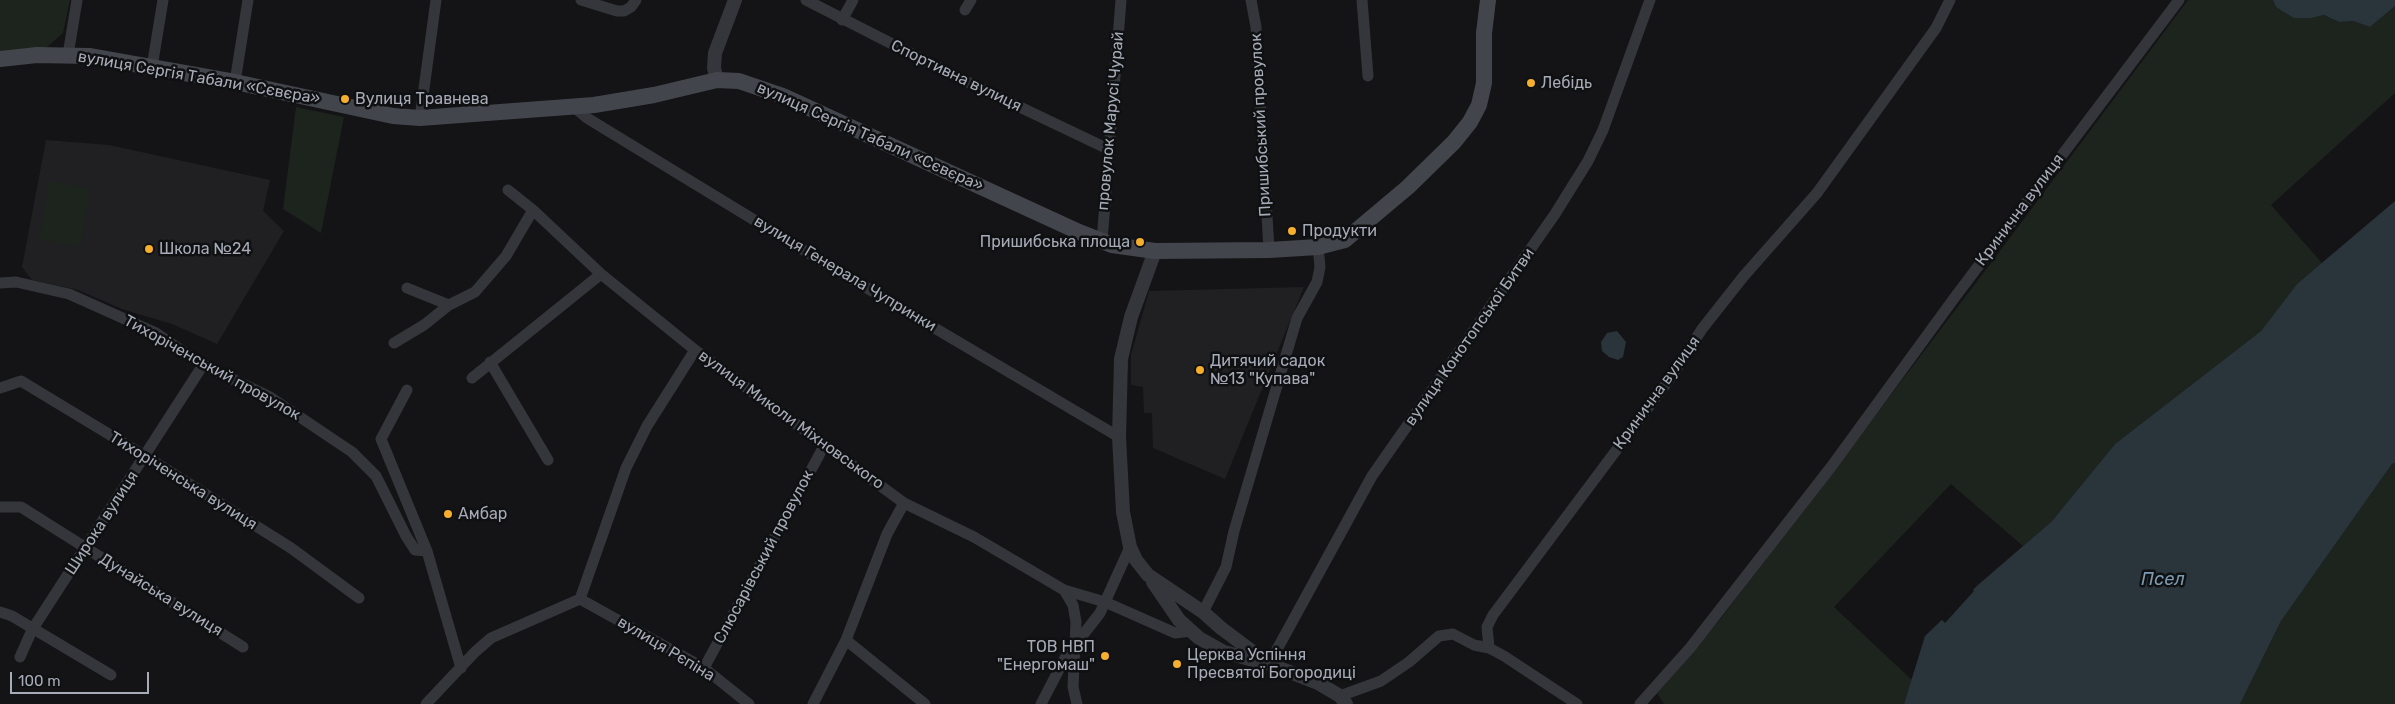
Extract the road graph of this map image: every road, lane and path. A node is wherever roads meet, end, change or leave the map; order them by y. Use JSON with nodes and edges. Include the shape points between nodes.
{"nodes":[{"id":1,"x":78,"y":0,"type":"edge"},
{"id":2,"x":164,"y":0,"type":"edge"},
{"id":3,"x":248,"y":0,"type":"edge"},
{"id":4,"x":436,"y":0,"type":"edge"},
{"id":5,"x":581,"y":0,"type":"edge"},
{"id":6,"x":636,"y":0,"type":"edge"},
{"id":7,"x":734,"y":0,"type":"edge"},
{"id":8,"x":806,"y":0,"type":"edge"},
{"id":9,"x":853,"y":0,"type":"edge"},
{"id":10,"x":1121,"y":0,"type":"edge"},
{"id":11,"x":1251,"y":0,"type":"edge"},
{"id":12,"x":1362,"y":0,"type":"edge"},
{"id":13,"x":1488,"y":0,"type":"edge"},
{"id":14,"x":1650,"y":0,"type":"edge"},
{"id":15,"x":1950,"y":0,"type":"edge"},
{"id":16,"x":2179,"y":0,"type":"edge"},
{"id":17,"x":842,"y":20,"type":"junction"},
{"id":18,"x":68,"y":55,"type":"junction"},
{"id":19,"x":0,"y":59,"type":"edge"},
{"id":20,"x":152,"y":67,"type":"junction"},
{"id":21,"x":1368,"y":76,"type":"dead end"},
{"id":22,"x":717,"y":80,"type":"junction"},
{"id":23,"x":235,"y":82,"type":"junction"},
{"id":24,"x":574,"y":107,"type":"junction"},
{"id":25,"x":420,"y":118,"type":"junction"},
{"id":26,"x":1108,"y":149,"type":"junction"},
{"id":27,"x":508,"y":190,"type":"dead end"},
{"id":28,"x":533,"y":210,"type":"junction"},
{"id":29,"x":1102,"y":241,"type":"junction"},
{"id":30,"x":1318,"y":247,"type":"junction"},
{"id":31,"x":1268,"y":250,"type":"junction"},
{"id":32,"x":1155,"y":251,"type":"junction"},
{"id":33,"x":601,"y":274,"type":"junction"},
{"id":34,"x":0,"y":283,"type":"edge"},
{"id":35,"x":408,"y":288,"type":"dead end"},
{"id":36,"x":449,"y":305,"type":"junction"},
{"id":37,"x":394,"y":343,"type":"dead end"},
{"id":38,"x":695,"y":350,"type":"junction"},
{"id":39,"x":490,"y":362,"type":"junction"},
{"id":40,"x":203,"y":365,"type":"junction"},
{"id":41,"x":472,"y":378,"type":"dead end"},
{"id":42,"x":0,"y":388,"type":"edge"},
{"id":43,"x":407,"y":390,"type":"dead end"},
{"id":44,"x":1118,"y":437,"type":"junction"},
{"id":45,"x":824,"y":446,"type":"junction"},
{"id":46,"x":145,"y":456,"type":"junction"},
{"id":47,"x":548,"y":460,"type":"dead end"},
{"id":48,"x":904,"y":503,"type":"junction"},
{"id":49,"x":0,"y":507,"type":"edge"},
{"id":50,"x":86,"y":547,"type":"junction"},
{"id":51,"x":1130,"y":547,"type":"junction"},
{"id":52,"x":427,"y":551,"type":"junction"},
{"id":53,"x":1148,"y":575,"type":"junction"},
{"id":54,"x":1064,"y":590,"type":"junction"},
{"id":55,"x":360,"y":598,"type":"dead end"},
{"id":56,"x":580,"y":599,"type":"junction"},
{"id":57,"x":1105,"y":602,"type":"junction"},
{"id":58,"x":0,"y":612,"type":"edge"},
{"id":59,"x":1203,"y":612,"type":"junction"},
{"id":60,"x":32,"y":630,"type":"junction"},
{"id":61,"x":1190,"y":631,"type":"junction"},
{"id":62,"x":846,"y":640,"type":"junction"},
{"id":63,"x":1076,"y":644,"type":"junction"},
{"id":64,"x":243,"y":647,"type":"dead end"},
{"id":65,"x":1489,"y":648,"type":"junction"},
{"id":66,"x":20,"y":657,"type":"dead end"},
{"id":67,"x":1269,"y":664,"type":"junction"},
{"id":68,"x":460,"y":668,"type":"junction"},
{"id":69,"x":704,"y":668,"type":"junction"},
{"id":70,"x":111,"y":675,"type":"dead end"},
{"id":71,"x":1343,"y":700,"type":"edge"},
{"id":72,"x":426,"y":704,"type":"edge"},
{"id":73,"x":749,"y":704,"type":"edge"},
{"id":74,"x":813,"y":704,"type":"edge"},
{"id":75,"x":925,"y":704,"type":"edge"},
{"id":76,"x":1041,"y":704,"type":"edge"},
{"id":77,"x":1077,"y":704,"type":"edge"},
{"id":78,"x":1577,"y":704,"type":"edge"},
{"id":79,"x":1640,"y":704,"type":"edge"}],
"edges":[{"from":1,"to":18,"type":"street"},
{"from":2,"to":20,"type":"street"},
{"from":3,"to":23,"type":"street"},
{"from":4,"to":25,"type":"street"},
{"from":5,"to":6,"type":"street","via":[[617,11],[631,7]]},
{"from":7,"to":22,"type":"street","via":[[715,54]]},
{"from":8,"to":17,"type":"street","name":"Спортивна вулиця"},
{"from":9,"to":17,"type":"street"},
{"from":10,"to":26,"type":"street","name":"провулок Марусі Чурай"},
{"from":11,"to":31,"type":"street","name":"Пришибський провулок","via":[[1256,27]]},
{"from":12,"to":21,"type":"street"},
{"from":13,"to":30,"type":"main road","name":"вулиця Сергія Табали «Сєвєра»","via":[[1484,83],[1479,106],[1470,122],[1430,167],[1351,236],[1339,243]]},
{"from":14,"to":67,"type":"street","name":"вулиця Конотопської Битви","via":[[1603,130],[1588,161],[1555,214],[1372,476]]},
{"from":15,"to":65,"type":"street","name":"Кринична вулиця","via":[[1936,28],[1817,194],[1743,277],[1702,329],[1671,377],[1493,615],[1488,627]]},
{"from":16,"to":79,"type":"street","name":"Кринична вулиця","via":[[1955,297],[1831,468],[1690,648]]},
{"from":17,"to":26,"type":"street","name":"Спортивна вулиця"},
{"from":18,"to":19,"type":"main road","name":"вулиця Сергія Табали «Сєвєра»"},
{"from":18,"to":20,"type":"main road","name":"вулиця Сергія Табали «Сєвєра»"},
{"from":20,"to":23,"type":"main road","name":"вулиця Сергія Табали «Сєвєра»"},
{"from":22,"to":24,"type":"main road","name":"вулиця Сергія Табали «Сєвєра»","via":[[622,102]]},
{"from":22,"to":29,"type":"main road","name":"вулиця Сергія Табали «Сєвєра»","via":[[739,81],[764,88]]},
{"from":23,"to":25,"type":"main road","name":"вулиця Сергія Табали «Сєвєра»","via":[[393,116]]},
{"from":24,"to":25,"type":"main road","name":"вулиця Сергія Табали «Сєвєра»"},
{"from":24,"to":44,"type":"street","name":"вулиця Генерала Чупринки","via":[[806,252]]},
{"from":26,"to":29,"type":"street","name":"провулок Марусі Чурай"},
{"from":27,"to":28,"type":"street","name":"вулиця Миколи Міхновського"},
{"from":28,"to":33,"type":"street","name":"вулиця Миколи Міхновського"},
{"from":28,"to":36,"type":"street","via":[[506,256],[482,285]]},
{"from":29,"to":32,"type":"main road","name":"вулиця Сергія Табали «Сєвєра»"},
{"from":30,"to":31,"type":"main road","name":"вулиця Сергія Табали «Сєвєра»"},
{"from":30,"to":59,"type":"street","via":[[1320,267],[1317,282],[1297,318],[1226,567]]},
{"from":31,"to":32,"type":"main road","name":"вулиця Сергія Табали «Сєвєра»"},
{"from":32,"to":44,"type":"street","via":[[1131,317],[1120,360]]},
{"from":33,"to":38,"type":"street","name":"вулиця Миколи Міхновського"},
{"from":33,"to":39,"type":"street"},
{"from":34,"to":40,"type":"street","name":"Тихоріченський провулок","via":[[16,282],[69,294],[156,333]]},
{"from":35,"to":36,"type":"street"},
{"from":36,"to":37,"type":"street"},
{"from":38,"to":45,"type":"street","name":"вулиця Миколи Міхновського"},
{"from":38,"to":56,"type":"street","via":[[646,426],[626,468]]},
{"from":39,"to":41,"type":"street"},
{"from":39,"to":47,"type":"street"},
{"from":40,"to":46,"type":"street","name":"Широка вулиця"},
{"from":40,"to":52,"type":"street","name":"Тихоріченський провулок","via":[[270,397],[352,452],[376,476],[415,550]]},
{"from":42,"to":46,"type":"street","name":"Тихоріченська вулиця","via":[[21,381]]},
{"from":43,"to":52,"type":"street","via":[[381,439]]},
{"from":44,"to":51,"type":"street","via":[[1123,512]]},
{"from":45,"to":48,"type":"street","name":"вулиця Миколи Міхновського"},
{"from":45,"to":69,"type":"street","name":"Слюсарівський провулок"},
{"from":46,"to":50,"type":"street","name":"Широка вулиця"},
{"from":46,"to":55,"type":"street","name":"Тихоріченська вулиця","via":[[291,548]]},
{"from":48,"to":54,"type":"street","name":"вулиця Миколи Міхновського","via":[[974,537]]},
{"from":48,"to":62,"type":"street","via":[[887,534]]},
{"from":49,"to":50,"type":"street","name":"Дунайська вулиця","via":[[21,507]]},
{"from":50,"to":60,"type":"street","name":"Широка вулиця"},
{"from":50,"to":64,"type":"street","name":"Дунайська вулиця"},
{"from":51,"to":53,"type":"street"},
{"from":51,"to":57,"type":"street"},
{"from":52,"to":68,"type":"street"},
{"from":53,"to":59,"type":"street"},
{"from":53,"to":61,"type":"street"},
{"from":54,"to":57,"type":"street","name":"вулиця Миколи Міхновського"},
{"from":54,"to":63,"type":"street","via":[[1073,605]]},
{"from":56,"to":68,"type":"street","via":[[491,638]]},
{"from":56,"to":69,"type":"street","name":"вулиця Рєпіна"},
{"from":57,"to":61,"type":"street","name":"вулиця Миколи Міхновського","via":[[1175,632]]},
{"from":57,"to":63,"type":"street","via":[[1094,623]]},
{"from":58,"to":60,"type":"street"},
{"from":59,"to":67,"type":"street"},
{"from":60,"to":66,"type":"street","name":"Широка вулиця"},
{"from":60,"to":70,"type":"street"},
{"from":61,"to":67,"type":"street","via":[[1224,652]]},
{"from":62,"to":74,"type":"street"},
{"from":62,"to":75,"type":"street"},
{"from":63,"to":76,"type":"street","via":[[1056,673]]},
{"from":63,"to":77,"type":"street","via":[[1073,687]]},
{"from":65,"to":71,"type":"street","via":[[1474,645],[1453,634],[1438,636],[1381,681]]},
{"from":65,"to":78,"type":"street"},
{"from":67,"to":71,"type":"street","via":[[1318,683]]},
{"from":68,"to":72,"type":"street"},
{"from":69,"to":73,"type":"street","name":"вулиця Рєпіна"}]}
